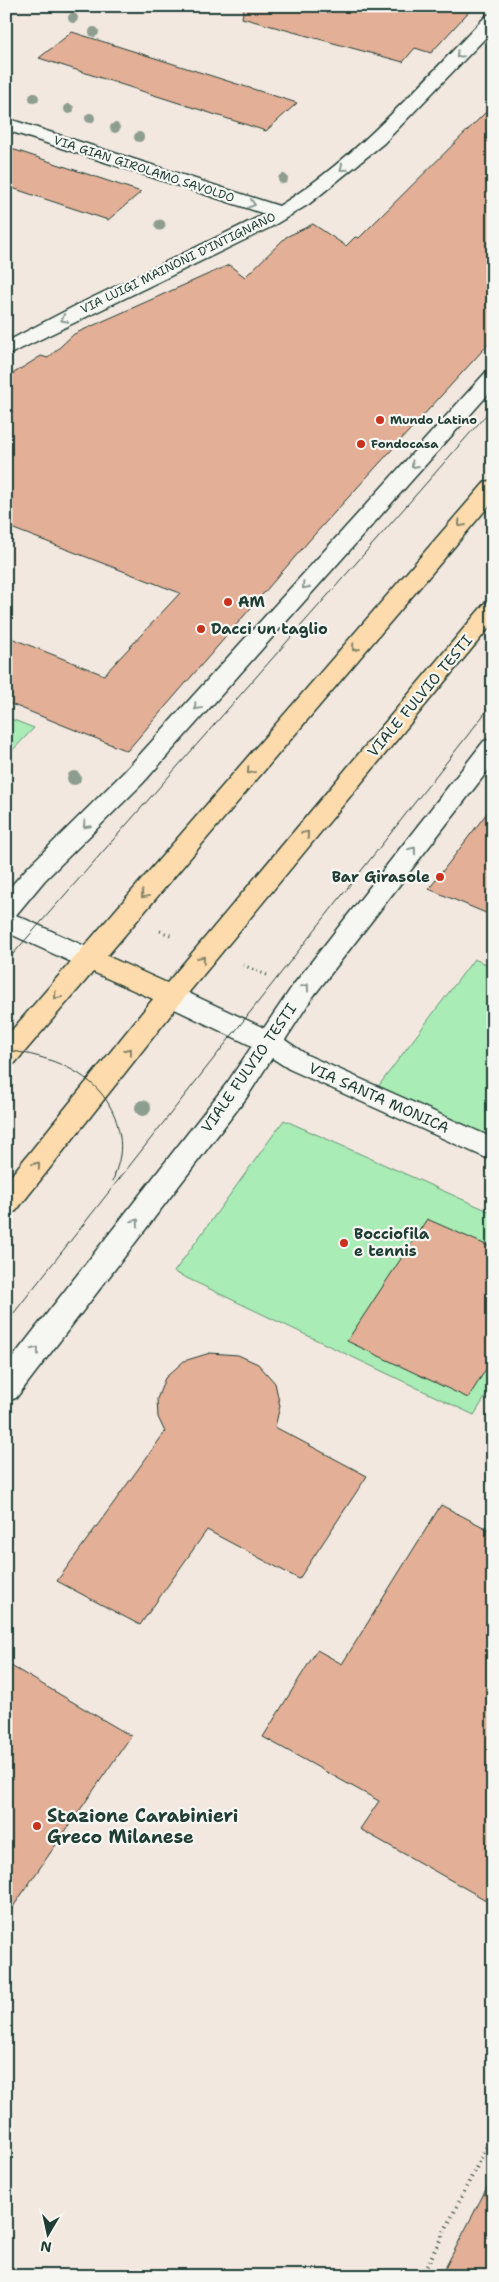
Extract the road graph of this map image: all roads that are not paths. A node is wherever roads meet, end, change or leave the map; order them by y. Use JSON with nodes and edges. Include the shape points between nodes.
{"nodes":[{"id":1,"x":493,"y":19,"type":"edge"},
{"id":2,"x":6,"y":124,"type":"edge"},
{"id":3,"x":281,"y":213,"type":"junction"},
{"id":4,"x":6,"y":350,"type":"edge"},
{"id":5,"x":493,"y":376,"type":"edge"},
{"id":6,"x":493,"y":487,"type":"edge"},
{"id":7,"x":493,"y":608,"type":"edge"},
{"id":8,"x":493,"y":747,"type":"edge"},
{"id":9,"x":6,"y":910,"type":"edge"},
{"id":10,"x":6,"y":921,"type":"edge"},
{"id":11,"x":89,"y":959,"type":"junction"},
{"id":12,"x":171,"y":996,"type":"junction"},
{"id":13,"x":268,"y":1042,"type":"junction"},
{"id":14,"x":6,"y":1056,"type":"edge"},
{"id":15,"x":493,"y":1150,"type":"edge"},
{"id":16,"x":6,"y":1203,"type":"edge"},
{"id":17,"x":6,"y":1388,"type":"edge"}],
"edges":[{"from":1,"to":3,"type":"street","name":"VIA LUIGI MAINONI D'INTIGNANO","one_way":true,"via":[[377,139],[317,189]]},
{"from":2,"to":3,"type":"street","name":"VIA GIAN GIROLAMO SAVOLDO","one_way":true},
{"from":3,"to":4,"type":"street","name":"VIA LUIGI MAINONI D'INTIGNANO","one_way":true},
{"from":5,"to":9,"type":"street","one_way":true,"via":[[134,777],[36,874]]},
{"from":6,"to":11,"type":"main road","one_way":true},
{"from":12,"to":7,"type":"main road","name":"VIALE FULVIO TESTI","one_way":true},
{"from":13,"to":8,"type":"street","name":"VIALE FULVIO TESTI","one_way":true,"via":[[303,991]]},
{"from":10,"to":11,"type":"street"},
{"from":11,"to":12,"type":"main road"},
{"from":11,"to":14,"type":"main road","one_way":true},
{"from":12,"to":13,"type":"street","name":"VIA SANTA MONICA"},
{"from":16,"to":12,"type":"main road","name":"VIALE FULVIO TESTI","one_way":true},
{"from":13,"to":15,"type":"street","name":"VIA SANTA MONICA","via":[[298,1062]]},
{"from":17,"to":13,"type":"street","name":"VIALE FULVIO TESTI","one_way":true,"via":[[226,1105]]}]}
